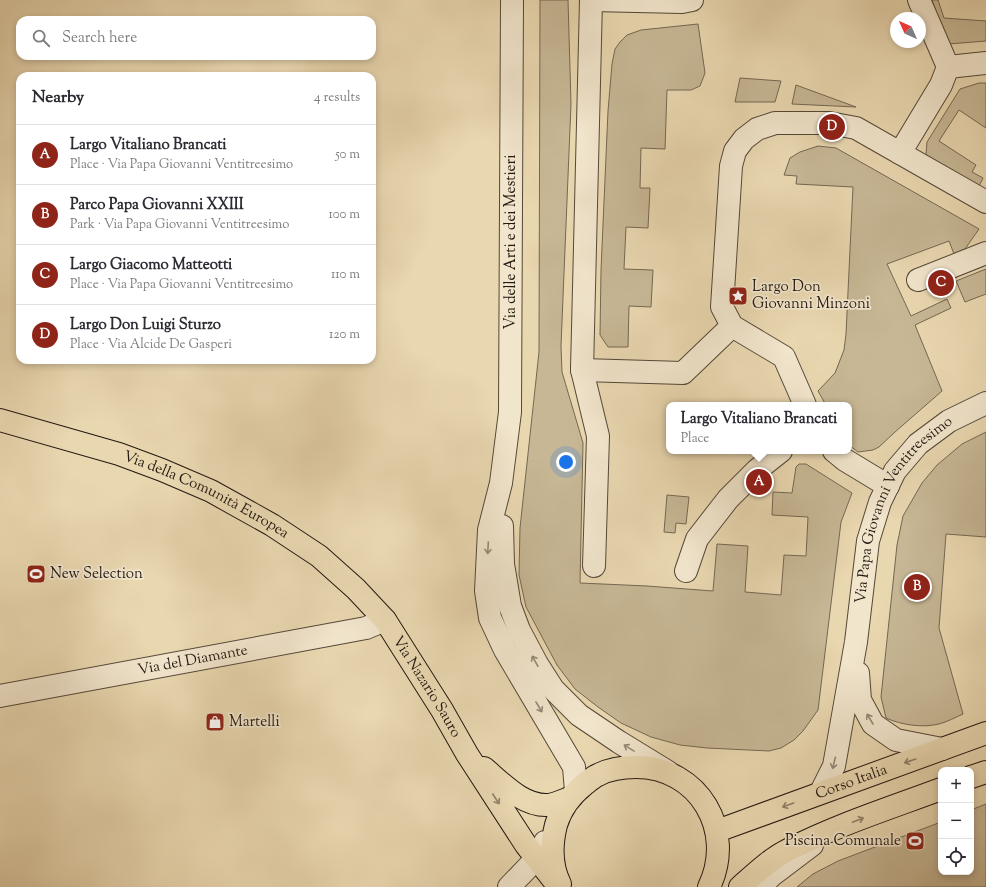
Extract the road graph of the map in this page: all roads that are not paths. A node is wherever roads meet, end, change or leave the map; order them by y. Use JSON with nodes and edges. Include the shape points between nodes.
{"nodes":[{"id":1,"x":512,"y":0,"type":"edge"},
{"id":2,"x":591,"y":0,"type":"edge"},
{"id":3,"x":692,"y":0,"type":"edge"},
{"id":4,"x":919,"y":0,"type":"edge"},
{"id":5,"x":986,"y":63,"type":"edge"},
{"id":6,"x":948,"y":67,"type":"junction"},
{"id":7,"x":900,"y":153,"type":"junction"},
{"id":8,"x":986,"y":202,"type":"edge"},
{"id":9,"x":986,"y":253,"type":"edge"},
{"id":10,"x":918,"y":280,"type":"dead end"},
{"id":11,"x":732,"y":326,"type":"junction"},
{"id":12,"x":582,"y":370,"type":"junction"},
{"id":13,"x":804,"y":402,"type":"edge"},
{"id":14,"x":986,"y":403,"type":"edge"},
{"id":15,"x":0,"y":420,"type":"edge"},
{"id":16,"x":777,"y":454,"type":"edge"},
{"id":17,"x":838,"y":454,"type":"edge"},
{"id":18,"x":501,"y":483,"type":"junction"},
{"id":19,"x":888,"y":486,"type":"junction"},
{"id":20,"x":594,"y":566,"type":"dead end"},
{"id":21,"x":686,"y":571,"type":"dead end"},
{"id":22,"x":385,"y":620,"type":"junction"},
{"id":23,"x":856,"y":642,"type":"junction"},
{"id":24,"x":0,"y":696,"type":"edge"},
{"id":25,"x":986,"y":733,"type":"edge"},
{"id":26,"x":942,"y":749,"type":"junction"},
{"id":27,"x":468,"y":754,"type":"junction"},
{"id":28,"x":986,"y":772,"type":"edge"},
{"id":29,"x":675,"y":776,"type":"junction"},
{"id":30,"x":974,"y":776,"type":"edge"},
{"id":31,"x":938,"y":790,"type":"edge"},
{"id":32,"x":821,"y":792,"type":"junction"},
{"id":33,"x":573,"y":794,"type":"junction"},
{"id":34,"x":559,"y":816,"type":"junction"},
{"id":35,"x":717,"y":830,"type":"junction"},
{"id":36,"x":834,"y":830,"type":"junction"},
{"id":37,"x":536,"y":859,"type":"junction"},
{"id":38,"x":509,"y":887,"type":"edge"},
{"id":39,"x":560,"y":887,"type":"edge"},
{"id":40,"x":709,"y":887,"type":"edge"},
{"id":41,"x":740,"y":887,"type":"edge"},
{"id":42,"x":761,"y":887,"type":"edge"}],
"edges":[{"from":1,"to":18,"type":"street","name":"Via delle Arti e dei Mestieri","via":[[510,412]]},
{"from":2,"to":3,"type":"street"},
{"from":2,"to":12,"type":"street"},
{"from":4,"to":6,"type":"street"},
{"from":5,"to":6,"type":"street"},
{"from":6,"to":7,"type":"street","via":[[941,85]]},
{"from":7,"to":8,"type":"street"},
{"from":7,"to":11,"type":"street","via":[[856,128],[829,123],[775,123],[757,129],[744,139],[735,151],[730,174],[722,307]]},
{"from":9,"to":10,"type":"street"},
{"from":11,"to":12,"type":"street","via":[[683,373]]},
{"from":11,"to":13,"type":"street","via":[[784,357]]},
{"from":12,"to":20,"type":"street","via":[[598,436]]},
{"from":14,"to":19,"type":"street","name":"Via Papa Giovanni Ventitreesimo","via":[[949,421],[918,444],[895,471]]},
{"from":15,"to":22,"type":"main road","name":"Via della Comunità Europea","via":[[119,454],[211,491],[272,525],[319,556],[356,589]]},
{"from":16,"to":21,"type":"street","via":[[728,500],[697,539]]},
{"from":17,"to":19,"type":"street"},
{"from":29,"to":18,"type":"street","one_way":true,"via":[[579,715],[553,689],[537,664],[510,606],[504,564]]},
{"from":18,"to":33,"type":"street","one_way":true,"via":[[489,530],[486,591],[490,618],[505,650],[574,767]]},
{"from":19,"to":23,"type":"street","name":"Via Papa Giovanni Ventitreesimo","via":[[880,502],[868,541]]},
{"from":22,"to":24,"type":"street","name":"Via del Diamante","via":[[366,628]]},
{"from":22,"to":27,"type":"main road","name":"Via Nazario Sauro"},
{"from":26,"to":23,"type":"street","one_way":true,"via":[[896,740],[873,724],[860,700]]},
{"from":23,"to":32,"type":"street","one_way":true,"via":[[834,766]]},
{"from":25,"to":26,"type":"main road","name":"Corso Italia"},
{"from":26,"to":32,"type":"main road","name":"Corso Italia","one_way":true},
{"from":27,"to":33,"type":"main road","via":[[519,797],[537,805],[551,804]]},
{"from":27,"to":37,"type":"main road","name":"Via Nazario Sauro","one_way":true},
{"from":28,"to":30,"type":"main road"},
{"from":29,"to":33,"type":"main road","via":[[649,767],[623,767],[598,775]]},
{"from":29,"to":35,"type":"main road","via":[[694,790],[708,808]]},
{"from":36,"to":31,"type":"main road","one_way":true},
{"from":32,"to":35,"type":"main road","name":"Corso Italia","one_way":true},
{"from":33,"to":34,"type":"main road"},
{"from":34,"to":37,"type":"street"},
{"from":34,"to":39,"type":"main road","via":[[553,836],[552,857]]},
{"from":35,"to":40,"type":"main road","via":[[719,853],[715,875]]},
{"from":36,"to":41,"type":"main road","via":[[787,851]]},
{"from":36,"to":42,"type":"street","via":[[799,854]]},
{"from":37,"to":38,"type":"street"},
{"from":37,"to":39,"type":"main road","name":"Via Nazario Sauro"}]}
